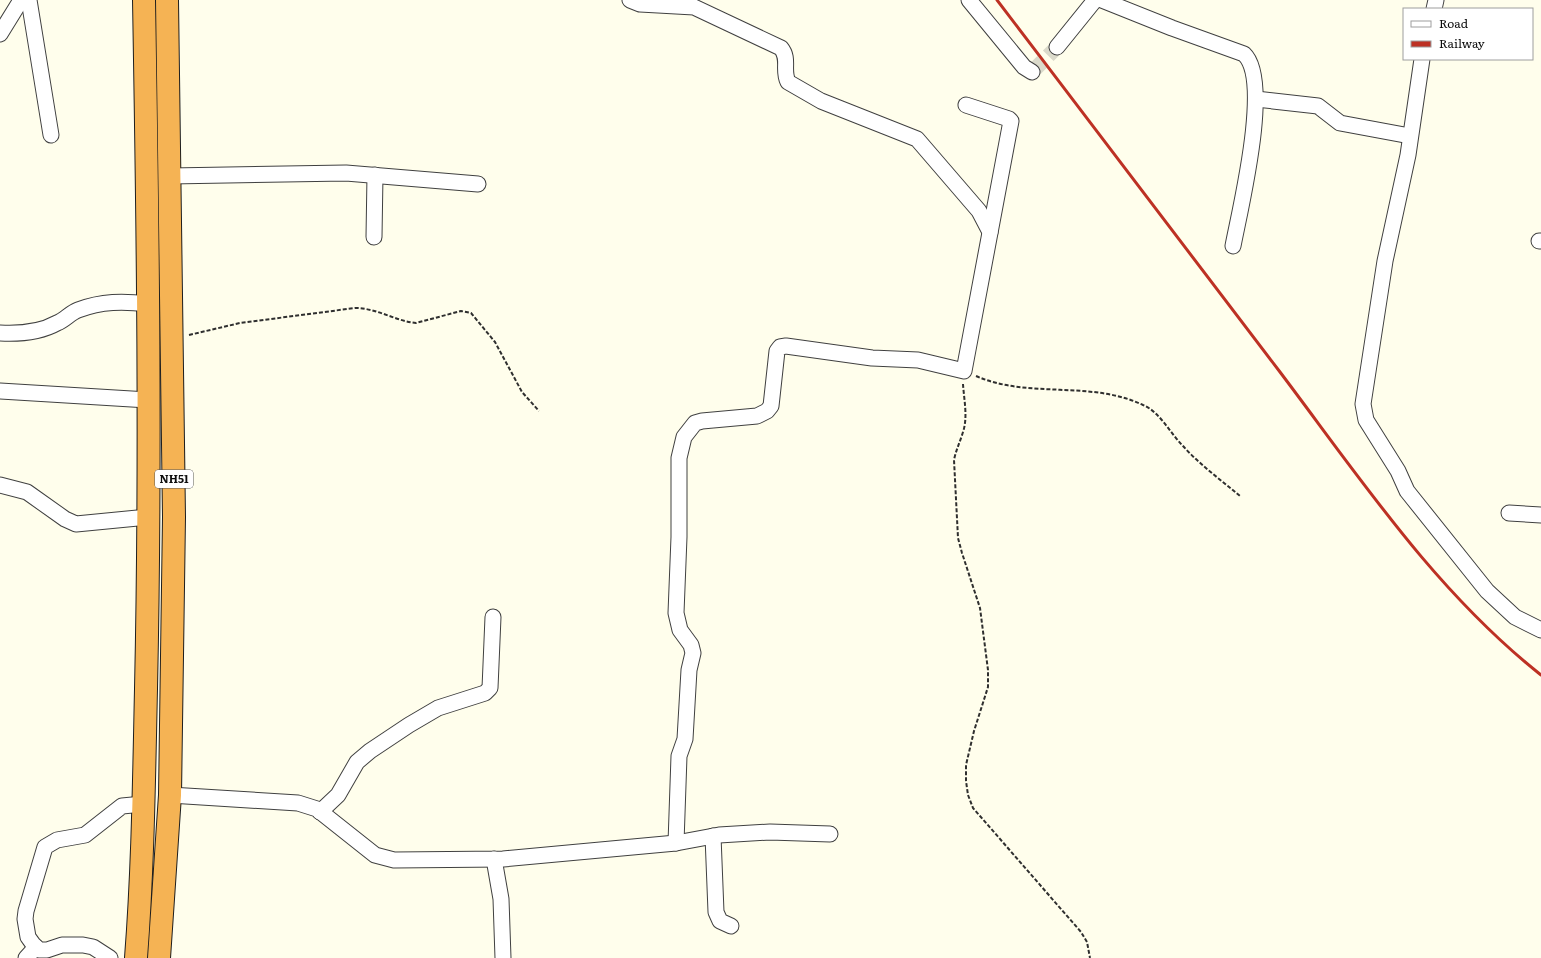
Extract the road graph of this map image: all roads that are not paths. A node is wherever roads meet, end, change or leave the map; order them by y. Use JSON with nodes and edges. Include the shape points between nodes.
{"nodes":[{"id":1,"x":21,"y":0,"type":"edge"},
{"id":2,"x":29,"y":0,"type":"edge"},
{"id":3,"x":144,"y":0,"type":"edge"},
{"id":4,"x":167,"y":0,"type":"edge"},
{"id":5,"x":630,"y":0,"type":"edge"},
{"id":6,"x":970,"y":0,"type":"edge"},
{"id":7,"x":1095,"y":0,"type":"edge"},
{"id":8,"x":1102,"y":0,"type":"edge"},
{"id":9,"x":0,"y":34,"type":"edge"},
{"id":10,"x":1057,"y":47,"type":"tunnel mouth"},
{"id":11,"x":1422,"y":60,"type":"edge"},
{"id":12,"x":1032,"y":72,"type":"dead end"},
{"id":13,"x":1256,"y":99,"type":"junction"},
{"id":14,"x":966,"y":105,"type":"dead end"},
{"id":15,"x":51,"y":135,"type":"dead end"},
{"id":16,"x":1410,"y":136,"type":"junction"},
{"id":17,"x":375,"y":175,"type":"junction"},
{"id":18,"x":170,"y":176,"type":"junction"},
{"id":19,"x":478,"y":184,"type":"dead end"},
{"id":20,"x":990,"y":232,"type":"junction"},
{"id":21,"x":374,"y":237,"type":"dead end"},
{"id":22,"x":1233,"y":246,"type":"dead end"},
{"id":23,"x":148,"y":304,"type":"junction"},
{"id":24,"x":0,"y":333,"type":"edge"},
{"id":25,"x":0,"y":391,"type":"edge"},
{"id":26,"x":148,"y":400,"type":"junction"},
{"id":27,"x":148,"y":473,"type":"junction"},
{"id":28,"x":174,"y":473,"type":"junction"},
{"id":29,"x":0,"y":485,"type":"edge"},
{"id":30,"x":1509,"y":513,"type":"dead end"},
{"id":31,"x":1541,"y":515,"type":"edge"},
{"id":32,"x":148,"y":517,"type":"junction"},
{"id":33,"x":493,"y":617,"type":"dead end"},
{"id":34,"x":1541,"y":630,"type":"edge"},
{"id":35,"x":170,"y":795,"type":"junction"},
{"id":36,"x":143,"y":804,"type":"junction"},
{"id":37,"x":320,"y":812,"type":"junction"},
{"id":38,"x":830,"y":834,"type":"dead end"},
{"id":39,"x":713,"y":836,"type":"junction"},
{"id":40,"x":676,"y":843,"type":"junction"},
{"id":41,"x":494,"y":859,"type":"junction"},
{"id":42,"x":732,"y":926,"type":"dead end"},
{"id":43,"x":31,"y":953,"type":"edge"},
{"id":44,"x":110,"y":958,"type":"edge"},
{"id":45,"x":136,"y":958,"type":"edge"},
{"id":46,"x":159,"y":958,"type":"edge"},
{"id":47,"x":503,"y":958,"type":"edge"}],
"edges":[{"from":1,"to":9,"type":"street"},
{"from":2,"to":15,"type":"street"},
{"from":3,"to":23,"type":"highway","number":"NH51"},
{"from":4,"to":18,"type":"highway","number":"NH51"},
{"from":5,"to":20,"type":"street","via":[[640,4],[694,7],[781,48],[786,58],[788,82],[821,101],[917,139],[979,211]]},
{"from":6,"to":12,"type":"street","via":[[1024,67]]},
{"from":7,"to":10,"type":"street"},
{"from":8,"to":13,"type":"street","via":[[1244,54],[1249,58],[1254,72]]},
{"from":11,"to":16,"type":"street"},
{"from":13,"to":16,"type":"street","via":[[1318,106],[1340,123]]},
{"from":13,"to":22,"type":"street","via":[[1253,133]]},
{"from":14,"to":20,"type":"street","via":[[1011,121]]},
{"from":16,"to":34,"type":"street","via":[[1385,261],[1365,390],[1364,413],[1407,491],[1487,591],[1515,616]]},
{"from":17,"to":18,"type":"street","via":[[346,173]]},
{"from":17,"to":19,"type":"street"},
{"from":17,"to":21,"type":"street"},
{"from":18,"to":28,"type":"highway","number":"NH51"},
{"from":20,"to":40,"type":"street","via":[[963,372],[918,360],[872,358],[780,347],[777,351],[771,406],[767,411],[757,416],[695,423],[684,437],[679,458],[676,613],[680,630],[693,653],[689,670],[685,739],[679,756]]},
{"from":23,"to":24,"type":"street","via":[[106,302],[76,311],[59,323],[40,330]]},
{"from":23,"to":26,"type":"highway","number":"NH51"},
{"from":25,"to":26,"type":"street"},
{"from":26,"to":27,"type":"highway","number":"NH51"},
{"from":27,"to":28,"type":"highway"},
{"from":27,"to":32,"type":"highway","number":"NH51"},
{"from":28,"to":35,"type":"highway","number":"NH51"},
{"from":29,"to":32,"type":"street","via":[[27,492],[65,520],[76,524]]},
{"from":30,"to":31,"type":"street"},
{"from":32,"to":36,"type":"highway","number":"NH51"},
{"from":33,"to":37,"type":"street","via":[[490,688],[486,693],[438,708],[370,751],[357,762],[338,795]]},
{"from":35,"to":37,"type":"street","via":[[298,803]]},
{"from":35,"to":46,"type":"highway","number":"NH51"},
{"from":36,"to":43,"type":"street","via":[[119,807],[85,835],[57,840],[45,847],[25,915]]},
{"from":36,"to":45,"type":"highway","number":"NH51"},
{"from":37,"to":41,"type":"street","via":[[382,858]]},
{"from":38,"to":39,"type":"street","via":[[770,832]]},
{"from":39,"to":40,"type":"street"},
{"from":39,"to":42,"type":"street","via":[[716,912],[720,921]]},
{"from":40,"to":41,"type":"street"},
{"from":41,"to":47,"type":"street","via":[[501,899]]},
{"from":43,"to":44,"type":"street","via":[[62,945],[83,945],[93,947]]}]}
